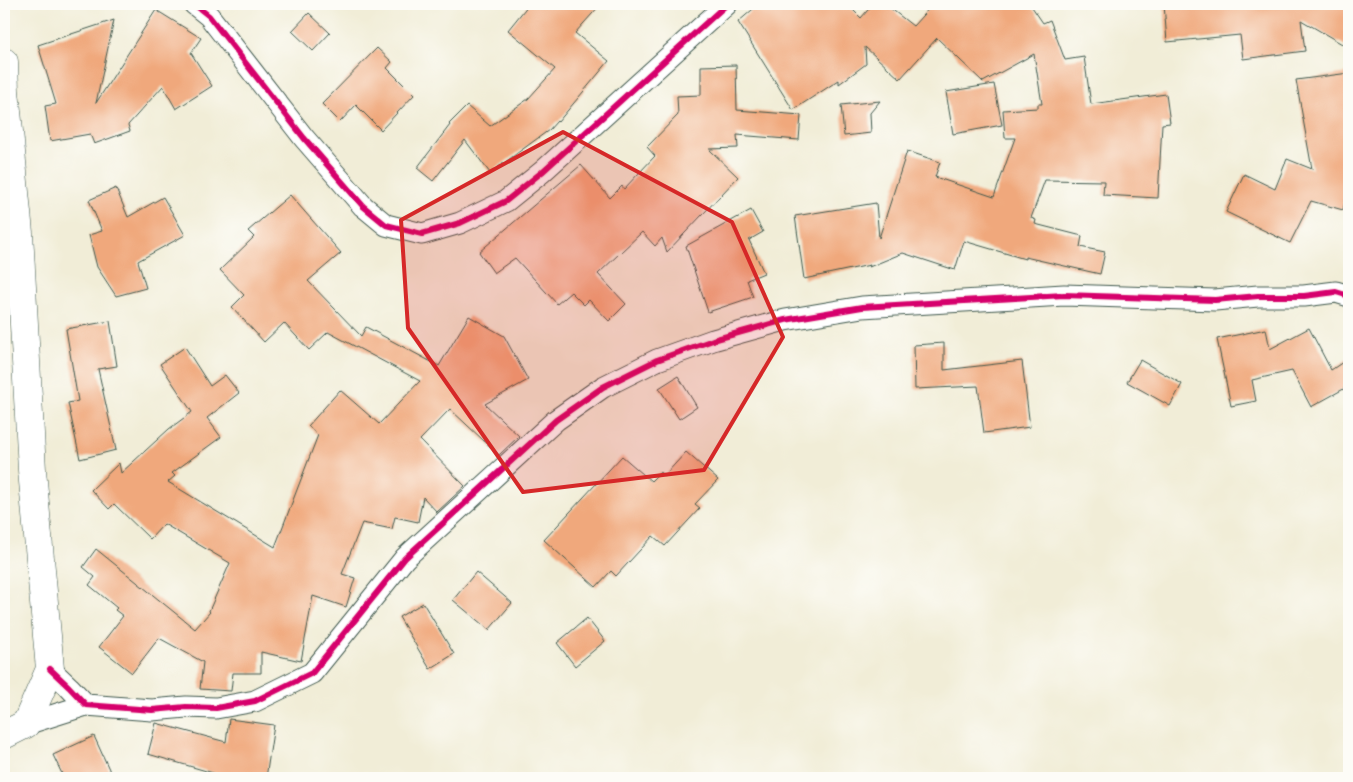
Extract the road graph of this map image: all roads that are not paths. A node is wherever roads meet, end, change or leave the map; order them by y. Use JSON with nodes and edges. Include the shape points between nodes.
{"nodes":[{"id":1,"x":194,"y":4,"type":"edge"},
{"id":2,"x":727,"y":4,"type":"edge"},
{"id":3,"x":4,"y":62,"type":"edge"},
{"id":4,"x":1349,"y":296,"type":"edge"},
{"id":5,"x":50,"y":669,"type":"junction"},
{"id":6,"x":86,"y":705,"type":"junction"},
{"id":7,"x":15,"y":730,"type":"edge"}],
"edges":[{"from":1,"to":2,"type":"street","via":[[209,16],[304,138],[363,206],[386,225],[422,234],[460,223],[506,200],[542,172]]},
{"from":3,"to":5,"type":"street","via":[[19,233],[32,470]]},
{"from":4,"to":6,"type":"street","via":[[1336,292],[1215,300],[1064,295],[862,307],[785,320],[713,340],[657,360],[603,387],[556,420],[405,558],[312,673],[254,700],[216,708],[152,710]]},
{"from":5,"to":6,"type":"street"},
{"from":5,"to":7,"type":"street"},
{"from":6,"to":7,"type":"street"}]}
